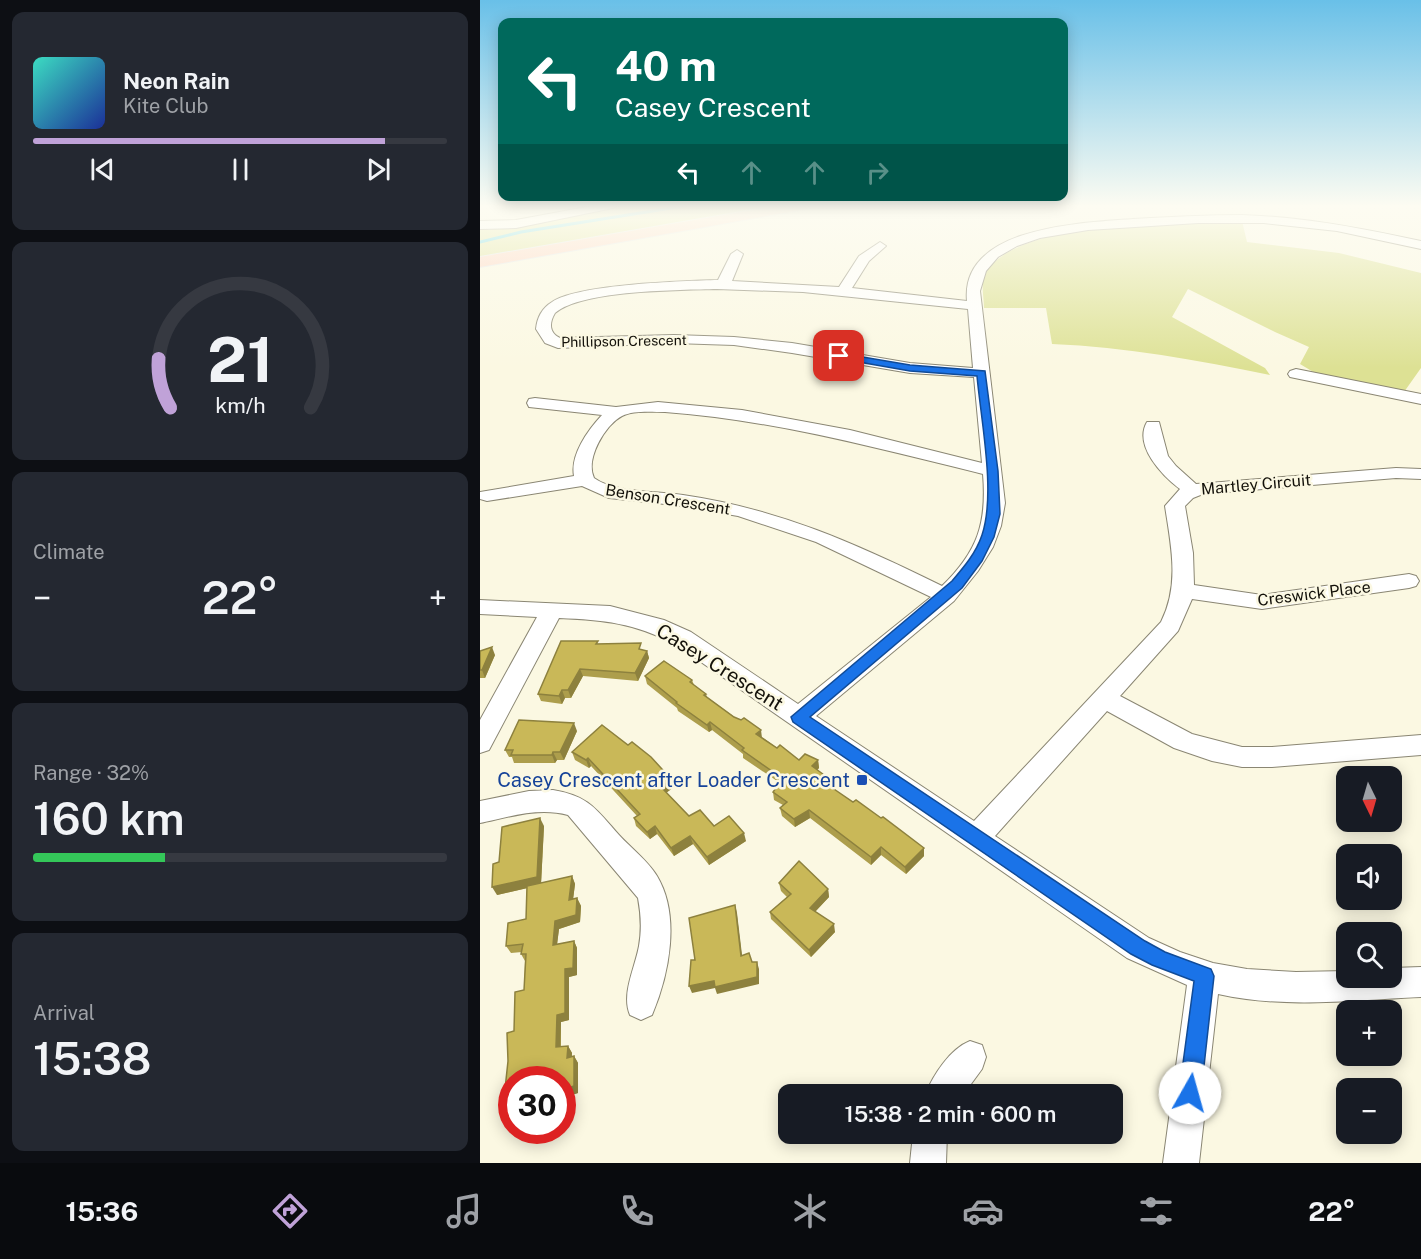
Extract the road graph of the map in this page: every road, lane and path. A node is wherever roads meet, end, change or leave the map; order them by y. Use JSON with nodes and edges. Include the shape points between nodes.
{"nodes":[{"id":1,"x":496,"y":259,"type":"edge"},
{"id":2,"x":735,"y":259,"type":"edge"},
{"id":3,"x":864,"y":259,"type":"edge"},
{"id":4,"x":989,"y":259,"type":"edge"},
{"id":5,"x":480,"y":262,"type":"edge"},
{"id":6,"x":724,"y":283,"type":"junction"},
{"id":7,"x":843,"y":292,"type":"junction"},
{"id":8,"x":975,"y":306,"type":"junction"},
{"id":9,"x":982,"y":373,"type":"junction"},
{"id":10,"x":1296,"y":374,"type":"dead end"},
{"id":11,"x":1421,"y":399,"type":"edge"},
{"id":12,"x":535,"y":403,"type":"dead end"},
{"id":13,"x":616,"y":412,"type":"junction"},
{"id":14,"x":1153,"y":426,"type":"dead end"},
{"id":15,"x":992,"y":471,"type":"junction"},
{"id":16,"x":1421,"y":474,"type":"edge"},
{"id":17,"x":586,"y":480,"type":"junction"},
{"id":18,"x":1192,"y":490,"type":"junction"},
{"id":19,"x":487,"y":495,"type":"dead end"},
{"id":20,"x":1408,"y":581,"type":"dead end"},
{"id":21,"x":1185,"y":591,"type":"junction"},
{"id":22,"x":946,"y":596,"type":"junction"},
{"id":23,"x":480,"y":607,"type":"edge"},
{"id":24,"x":552,"y":610,"type":"junction"},
{"id":25,"x":1104,"y":698,"type":"junction"},
{"id":26,"x":487,"y":717,"type":"edge"},
{"id":27,"x":799,"y":717,"type":"junction"},
{"id":28,"x":480,"y":743,"type":"edge"},
{"id":29,"x":1421,"y":745,"type":"edge"},
{"id":30,"x":480,"y":812,"type":"edge"},
{"id":31,"x":976,"y":838,"type":"junction"},
{"id":32,"x":1204,"y":976,"type":"junction"},
{"id":33,"x":1421,"y":982,"type":"edge"},
{"id":34,"x":642,"y":1004,"type":"dead end"},
{"id":35,"x":970,"y":1057,"type":"dead end"},
{"id":36,"x":950,"y":1084,"type":"edge"},
{"id":37,"x":929,"y":1144,"type":"edge"},
{"id":38,"x":928,"y":1163,"type":"edge"},
{"id":39,"x":1181,"y":1163,"type":"edge"}],
"edges":[{"from":1,"to":5,"type":"main road"},
{"from":2,"to":6,"type":"street"},
{"from":3,"to":7,"type":"street"},
{"from":4,"to":8,"type":"street","via":[[974,280]]},
{"from":6,"to":7,"type":"street","name":"Phillipson Crescent"},
{"from":6,"to":9,"type":"street","name":"Phillipson Crescent","via":[[663,286],[571,299],[545,314],[546,334],[554,342],[567,344],[675,339],[734,341],[910,368]]},
{"from":7,"to":8,"type":"street","name":"Phillipson Crescent"},
{"from":8,"to":9,"type":"street"},
{"from":9,"to":15,"type":"street"},
{"from":10,"to":11,"type":"street"},
{"from":12,"to":13,"type":"street"},
{"from":13,"to":15,"type":"street","via":[[653,407],[758,417]]},
{"from":13,"to":17,"type":"street","name":"Benson Crescent","via":[[596,432],[582,467]]},
{"from":14,"to":18,"type":"street","via":[[1152,441],[1159,458]]},
{"from":15,"to":22,"type":"street","via":[[995,502],[988,537],[976,561]]},
{"from":16,"to":18,"type":"street","name":"Martley Circuit"},
{"from":17,"to":19,"type":"street"},
{"from":17,"to":22,"type":"street","name":"Benson Crescent","via":[[609,492],[706,504],[778,521],[847,546]]},
{"from":18,"to":21,"type":"street","name":"Martley Circuit","via":[[1180,496],[1175,506]]},
{"from":20,"to":21,"type":"street","name":"Creswick Place","via":[[1262,602]]},
{"from":21,"to":25,"type":"street","name":"Martley Circuit","via":[[1170,626]]},
{"from":22,"to":27,"type":"street"},
{"from":23,"to":24,"type":"street","name":"Casey Crescent"},
{"from":24,"to":26,"type":"street"},
{"from":24,"to":27,"type":"street","name":"Casey Crescent","via":[[610,613],[656,624]]},
{"from":25,"to":29,"type":"street","via":[[1183,741],[1212,752],[1242,757]]},
{"from":25,"to":31,"type":"street","name":"Martley Circuit"},
{"from":26,"to":28,"type":"street"},
{"from":27,"to":31,"type":"street","name":"Casey Crescent"},
{"from":30,"to":34,"type":"street","via":[[542,799],[577,807],[646,884],[653,895],[657,927]]},
{"from":31,"to":32,"type":"street","name":"Casey Crescent","via":[[1138,948]]},
{"from":32,"to":33,"type":"street","name":"Casey Crescent","via":[[1267,986]]},
{"from":32,"to":39,"type":"street"},
{"from":35,"to":36,"type":"street"},
{"from":37,"to":38,"type":"street"}]}
